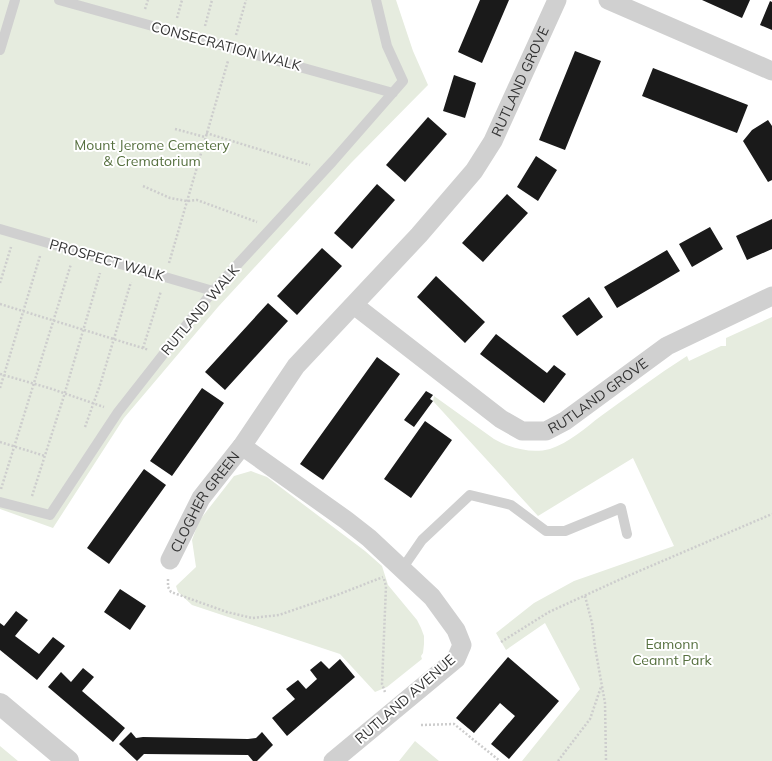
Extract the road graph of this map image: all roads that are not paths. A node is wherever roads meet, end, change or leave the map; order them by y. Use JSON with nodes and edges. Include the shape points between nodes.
{"nodes":[{"id":1,"x":15,"y":0,"type":"edge"},
{"id":2,"x":59,"y":0,"type":"edge"},
{"id":3,"x":376,"y":0,"type":"edge"},
{"id":4,"x":557,"y":0,"type":"edge"},
{"id":5,"x":608,"y":0,"type":"edge"},
{"id":6,"x":0,"y":50,"type":"edge"},
{"id":7,"x":772,"y":71,"type":"edge"},
{"id":8,"x":393,"y":93,"type":"junction"},
{"id":9,"x":0,"y":229,"type":"edge"},
{"id":10,"x":214,"y":291,"type":"junction"},
{"id":11,"x":772,"y":296,"type":"edge"},
{"id":12,"x":354,"y":305,"type":"junction"},
{"id":13,"x":242,"y":446,"type":"junction"},
{"id":14,"x":0,"y":502,"type":"edge"},
{"id":15,"x":627,"y":534,"type":"dead end"},
{"id":16,"x":170,"y":560,"type":"road end"},
{"id":17,"x":402,"y":569,"type":"junction"},
{"id":18,"x":0,"y":704,"type":"edge"},
{"id":19,"x":68,"y":761,"type":"edge"},
{"id":20,"x":333,"y":761,"type":"edge"}],
"edges":[{"from":1,"to":6,"type":"lane"},
{"from":2,"to":8,"type":"lane","name":"CONSECRATION WALK"},
{"from":3,"to":8,"type":"lane","name":"RUTLAND WALK","via":[[388,46],[403,81]]},
{"from":4,"to":12,"type":"street","name":"RUTLAND GROVE","via":[[493,140],[474,171]]},
{"from":5,"to":7,"type":"street"},
{"from":8,"to":10,"type":"lane","name":"RUTLAND WALK"},
{"from":9,"to":10,"type":"lane","name":"PROSPECT WALK"},
{"from":10,"to":14,"type":"lane","name":"RUTLAND WALK","via":[[118,412],[50,515]]},
{"from":11,"to":12,"type":"street","name":"RUTLAND GROVE","via":[[667,346],[565,421],[546,431],[522,431],[501,419]]},
{"from":12,"to":13,"type":"street","name":"RUTLAND GROVE","via":[[296,366]]},
{"from":13,"to":16,"type":"street","name":"CLOGHER GREEN","via":[[201,498]]},
{"from":13,"to":17,"type":"street","via":[[358,529]]},
{"from":15,"to":17,"type":"lane","via":[[621,508],[565,531],[546,531],[511,505],[470,495],[422,540]]},
{"from":17,"to":20,"type":"street","name":"RUTLAND AVENUE","via":[[432,597],[456,630],[462,645],[456,659]]},
{"from":18,"to":19,"type":"street"}]}
